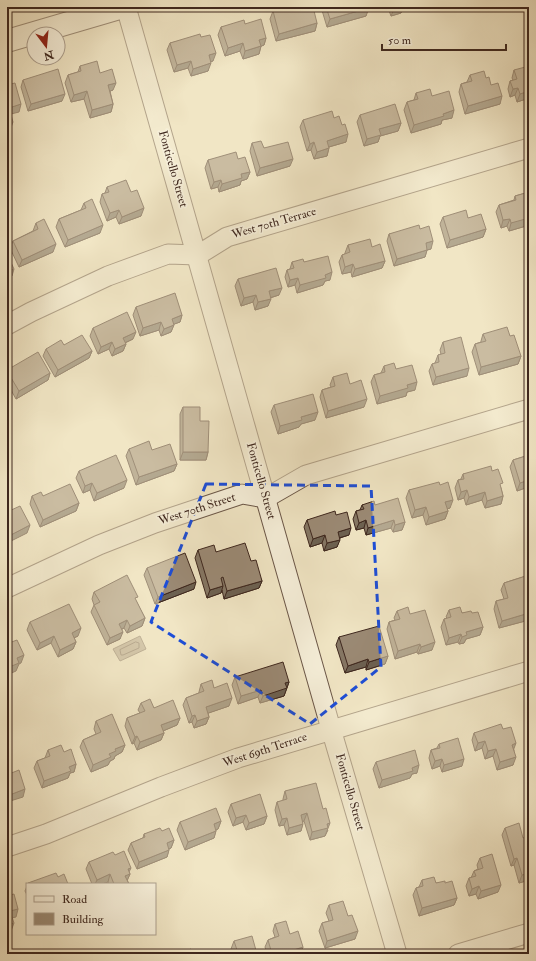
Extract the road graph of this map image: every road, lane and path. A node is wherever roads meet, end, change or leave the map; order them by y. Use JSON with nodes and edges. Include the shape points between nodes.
{"nodes":[{"id":1,"x":122,"y":7,"type":"edge"},
{"id":2,"x":126,"y":7,"type":"edge"},
{"id":3,"x":7,"y":41,"type":"edge"},
{"id":4,"x":529,"y":148,"type":"edge"},
{"id":5,"x":198,"y":255,"type":"junction"},
{"id":6,"x":7,"y":325,"type":"edge"},
{"id":7,"x":529,"y":409,"type":"edge"},
{"id":8,"x":266,"y":498,"type":"junction"},
{"id":9,"x":7,"y":588,"type":"edge"},
{"id":10,"x":529,"y":671,"type":"edge"},
{"id":11,"x":331,"y":729,"type":"junction"},
{"id":12,"x":7,"y":848,"type":"edge"},
{"id":13,"x":529,"y":933,"type":"edge"},
{"id":14,"x":397,"y":954,"type":"edge"},
{"id":15,"x":458,"y":954,"type":"edge"}],
"edges":[{"from":1,"to":3,"type":"street"},
{"from":2,"to":5,"type":"street","name":"Fonticello Street"},
{"from":4,"to":5,"type":"street","name":"West 70th Terrace","via":[[226,237]]},
{"from":5,"to":6,"type":"street","via":[[168,254],[143,262],[108,276]]},
{"from":5,"to":8,"type":"street","name":"Fonticello Street"},
{"from":7,"to":8,"type":"street","via":[[306,475]]},
{"from":8,"to":9,"type":"street","name":"West 70th Street","via":[[242,494],[155,523],[99,545]]},
{"from":8,"to":11,"type":"street","name":"Fonticello Street"},
{"from":10,"to":11,"type":"street","name":"West 69th Terrace"},
{"from":11,"to":12,"type":"street","name":"West 69th Terrace","via":[[238,758]]},
{"from":11,"to":14,"type":"street","name":"Fonticello Street"},
{"from":13,"to":15,"type":"street"}]}
